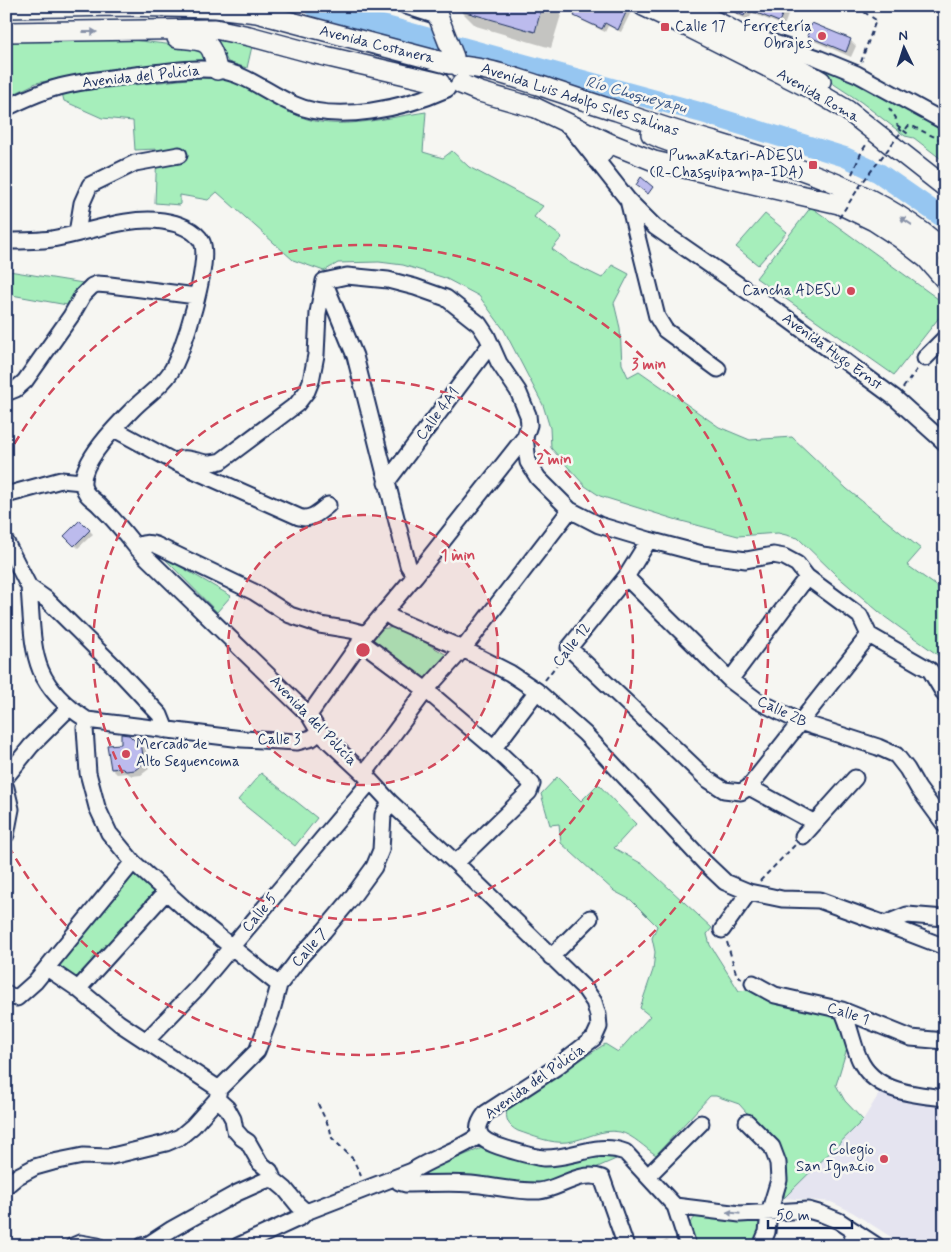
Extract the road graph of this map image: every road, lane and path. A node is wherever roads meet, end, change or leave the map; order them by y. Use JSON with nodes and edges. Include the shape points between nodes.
{"nodes":[{"id":1,"x":406,"y":6,"type":"edge"},
{"id":2,"x":643,"y":6,"type":"edge"},
{"id":3,"x":866,"y":6,"type":"edge"},
{"id":4,"x":6,"y":9,"type":"edge"},
{"id":5,"x":125,"y":17,"type":"junction"},
{"id":6,"x":438,"y":18,"type":"edge"},
{"id":7,"x":705,"y":18,"type":"edge"},
{"id":8,"x":6,"y":21,"type":"edge"},
{"id":9,"x":6,"y":32,"type":"edge"},
{"id":10,"x":114,"y":32,"type":"junction"},
{"id":11,"x":454,"y":63,"type":"junction"},
{"id":12,"x":425,"y":68,"type":"tunnel mouth"},
{"id":13,"x":217,"y":70,"type":"junction"},
{"id":14,"x":856,"y":74,"type":"junction"},
{"id":15,"x":492,"y":81,"type":"tunnel mouth"},
{"id":16,"x":450,"y":85,"type":"junction"},
{"id":17,"x":889,"y":107,"type":"dead end"},
{"id":18,"x":6,"y":108,"type":"edge"},
{"id":19,"x":565,"y":121,"type":"junction"},
{"id":20,"x":895,"y":121,"type":"dead end"},
{"id":21,"x":945,"y":122,"type":"edge"},
{"id":22,"x":906,"y":129,"type":"dead end"},
{"id":23,"x":648,"y":133,"type":"junction"},
{"id":24,"x":908,"y":134,"type":"dead end"},
{"id":25,"x":945,"y":142,"type":"edge"},
{"id":26,"x":609,"y":143,"type":"junction"},
{"id":27,"x":862,"y":151,"type":"dead end"},
{"id":28,"x":179,"y":155,"type":"dead end"},
{"id":29,"x":596,"y":159,"type":"junction"},
{"id":30,"x":945,"y":174,"type":"edge"},
{"id":31,"x":851,"y":176,"type":"dead end"},
{"id":32,"x":822,"y":179,"type":"junction"},
{"id":33,"x":945,"y":187,"type":"edge"},
{"id":34,"x":628,"y":200,"type":"junction"},
{"id":35,"x":839,"y":211,"type":"junction"},
{"id":36,"x":77,"y":233,"type":"junction"},
{"id":37,"x":6,"y":241,"type":"edge"},
{"id":38,"x":945,"y":251,"type":"edge"},
{"id":39,"x":945,"y":280,"type":"edge"},
{"id":40,"x":324,"y":281,"type":"junction"},
{"id":41,"x":196,"y":296,"type":"junction"},
{"id":42,"x":945,"y":338,"type":"edge"},
{"id":43,"x":490,"y":345,"type":"junction"},
{"id":44,"x":925,"y":358,"type":"joint"},
{"id":45,"x":718,"y":369,"type":"dead end"},
{"id":46,"x":6,"y":393,"type":"edge"},
{"id":47,"x":895,"y":398,"type":"junction"},
{"id":48,"x":114,"y":429,"type":"junction"},
{"id":49,"x":525,"y":437,"type":"junction"},
{"id":50,"x":945,"y":443,"type":"edge"},
{"id":51,"x":175,"y":462,"type":"junction"},
{"id":52,"x":82,"y":482,"type":"junction"},
{"id":53,"x":386,"y":483,"type":"junction"},
{"id":54,"x":6,"y":495,"type":"edge"},
{"id":55,"x":328,"y":505,"type":"dead end"},
{"id":56,"x":570,"y":510,"type":"junction"},
{"id":57,"x":649,"y":540,"type":"junction"},
{"id":58,"x":6,"y":542,"type":"edge"},
{"id":59,"x":136,"y":547,"type":"junction"},
{"id":60,"x":415,"y":576,"type":"junction"},
{"id":61,"x":626,"y":577,"type":"junction"},
{"id":62,"x":807,"y":577,"type":"junction"},
{"id":63,"x":29,"y":587,"type":"junction"},
{"id":64,"x":385,"y":613,"type":"junction"},
{"id":65,"x":869,"y":635,"type":"junction"},
{"id":66,"x":363,"y":638,"type":"junction"},
{"id":67,"x":463,"y":648,"type":"junction"},
{"id":68,"x":569,"y":648,"type":"junction"},
{"id":69,"x":730,"y":680,"type":"junction"},
{"id":70,"x":426,"y":690,"type":"junction"},
{"id":71,"x":537,"y":692,"type":"junction"},
{"id":72,"x":945,"y":695,"type":"edge"},
{"id":73,"x":68,"y":708,"type":"junction"},
{"id":74,"x":309,"y":715,"type":"junction"},
{"id":75,"x":87,"y":720,"type":"junction"},
{"id":76,"x":800,"y":722,"type":"junction"},
{"id":77,"x":163,"y":730,"type":"junction"},
{"id":78,"x":319,"y":732,"type":"junction"},
{"id":79,"x":494,"y":748,"type":"junction"},
{"id":80,"x":6,"y":777,"type":"edge"},
{"id":81,"x":367,"y":778,"type":"junction"},
{"id":82,"x":855,"y":778,"type":"dead end"},
{"id":83,"x":749,"y":787,"type":"junction"},
{"id":84,"x":6,"y":788,"type":"edge"},
{"id":85,"x":390,"y":802,"type":"junction"},
{"id":86,"x":815,"y":823,"type":"junction"},
{"id":87,"x":945,"y":825,"type":"edge"},
{"id":88,"x":6,"y":835,"type":"edge"},
{"id":89,"x":803,"y":836,"type":"joint"},
{"id":90,"x":133,"y":862,"type":"junction"},
{"id":91,"x":456,"y":863,"type":"junction"},
{"id":92,"x":166,"y":892,"type":"junction"},
{"id":93,"x":749,"y":892,"type":"junction"},
{"id":94,"x":590,"y":918,"type":"dead end"},
{"id":95,"x":945,"y":918,"type":"edge"},
{"id":96,"x":885,"y":924,"type":"junction"},
{"id":97,"x":722,"y":930,"type":"joint"},
{"id":98,"x":231,"y":947,"type":"junction"},
{"id":99,"x":945,"y":947,"type":"edge"},
{"id":100,"x":551,"y":957,"type":"junction"},
{"id":101,"x":47,"y":968,"type":"junction"},
{"id":102,"x":753,"y":982,"type":"joint"},
{"id":103,"x":279,"y":985,"type":"junction"},
{"id":104,"x":78,"y":989,"type":"junction"},
{"id":105,"x":6,"y":992,"type":"edge"},
{"id":106,"x":842,"y":1010,"type":"junction"},
{"id":107,"x":877,"y":1024,"type":"junction"},
{"id":108,"x":146,"y":1041,"type":"junction"},
{"id":109,"x":945,"y":1041,"type":"edge"},
{"id":110,"x":854,"y":1042,"type":"junction"},
{"id":111,"x":218,"y":1094,"type":"junction"},
{"id":112,"x":945,"y":1098,"type":"edge"},
{"id":113,"x":318,"y":1104,"type":"dead end"},
{"id":114,"x":747,"y":1122,"type":"dead end"},
{"id":115,"x":701,"y":1123,"type":"dead end"},
{"id":116,"x":480,"y":1135,"type":"junction"},
{"id":117,"x":271,"y":1175,"type":"junction"},
{"id":118,"x":648,"y":1176,"type":"junction"},
{"id":119,"x":397,"y":1177,"type":"junction"},
{"id":120,"x":6,"y":1186,"type":"edge"},
{"id":121,"x":366,"y":1187,"type":"junction"},
{"id":122,"x":675,"y":1206,"type":"junction"},
{"id":123,"x":306,"y":1212,"type":"junction"},
{"id":124,"x":769,"y":1213,"type":"junction"},
{"id":125,"x":855,"y":1232,"type":"junction"},
{"id":126,"x":73,"y":1246,"type":"edge"},
{"id":127,"x":98,"y":1246,"type":"edge"},
{"id":128,"x":142,"y":1246,"type":"edge"},
{"id":129,"x":238,"y":1246,"type":"edge"},
{"id":130,"x":626,"y":1246,"type":"edge"},
{"id":131,"x":688,"y":1246,"type":"edge"},
{"id":132,"x":761,"y":1246,"type":"edge"},
{"id":133,"x":850,"y":1246,"type":"edge"},
{"id":134,"x":877,"y":1246,"type":"edge"}],
"edges":[{"from":1,"to":6,"type":"street"},
{"from":2,"to":7,"type":"main road"},
{"from":3,"to":14,"type":"path","via":[[864,12],[876,20]]},
{"from":4,"to":5,"type":"main road"},
{"from":4,"to":11,"type":"main road","name":"Avenida Costanera","via":[[216,8],[257,13]]},
{"from":5,"to":8,"type":"main road"},
{"from":5,"to":12,"type":"main road","via":[[220,18]]},
{"from":6,"to":11,"type":"main road"},
{"from":7,"to":14,"type":"street"},
{"from":7,"to":30,"type":"main road","name":"Avenida Roma","via":[[822,82]]},
{"from":7,"to":33,"type":"main road","name":"Avenida Roma","via":[[847,110]]},
{"from":9,"to":10,"type":"main road","name":"Avenida Costanera","one_way":true},
{"from":10,"to":13,"type":"main road","via":[[201,41],[212,48]]},
{"from":10,"to":16,"type":"main road","name":"Avenida Costanera","via":[[215,29]]},
{"from":11,"to":16,"type":"main road","via":[[464,76]]},
{"from":11,"to":32,"type":"main road","name":"Avenida Luis Adolfo Siles Salinas","via":[[511,76],[793,166]]},
{"from":13,"to":16,"type":"street","name":"Avenida del Policía","via":[[249,79],[293,104],[322,113],[343,114],[406,104],[430,97]]},
{"from":13,"to":18,"type":"street","name":"Avenida del Policía","via":[[182,70],[95,80],[57,87]]},
{"from":14,"to":21,"type":"street"},
{"from":15,"to":23,"type":"main road"},
{"from":16,"to":19,"type":"main road","name":"Avenida Luis Adolfo Siles Salinas","via":[[536,108]]},
{"from":17,"to":20,"type":"path"},
{"from":19,"to":26,"type":"main road","name":"Avenida Luis Adolfo Siles Salinas"},
{"from":19,"to":29,"type":"street","name":"Avenida Hugo Ernst"},
{"from":22,"to":25,"type":"path","via":[[914,127]]},
{"from":23,"to":32,"type":"main road","via":[[791,174]]},
{"from":23,"to":35,"type":"main road","via":[[816,193]]},
{"from":24,"to":35,"type":"path","bridge":true,"via":[[897,125],[902,131]]},
{"from":26,"to":29,"type":"main road"},
{"from":26,"to":35,"type":"main road","name":"Avenida Luis Adolfo Siles Salinas","via":[[654,161]]},
{"from":27,"to":31,"type":"path"},
{"from":28,"to":36,"type":"street","via":[[135,163],[90,184],[82,203]]},
{"from":29,"to":34,"type":"street","name":"Avenida Hugo Ernst"},
{"from":38,"to":32,"type":"main road","name":"Avenida Luis Adolfo Siles Salinas","one_way":true,"via":[[898,216]]},
{"from":34,"to":45,"type":"street","via":[[657,317],[665,330]]},
{"from":34,"to":47,"type":"street","name":"Avenida Hugo Ernst","via":[[655,227]]},
{"from":35,"to":39,"type":"main road","name":"Avenida Luis Adolfo Siles Salinas","via":[[874,221],[926,259]]},
{"from":36,"to":37,"type":"street","via":[[23,242]]},
{"from":36,"to":41,"type":"street","via":[[116,223],[144,221],[163,221],[186,228],[198,236],[204,252]]},
{"from":40,"to":43,"type":"street","via":[[347,276],[388,280],[446,298],[479,324]]},
{"from":40,"to":51,"type":"street","via":[[311,381],[298,404],[222,461],[206,463],[183,458]]},
{"from":40,"to":53,"type":"street","via":[[355,356]]},
{"from":41,"to":46,"type":"street","via":[[110,285],[92,286],[24,381]]},
{"from":41,"to":48,"type":"street","via":[[187,332],[171,371]]},
{"from":42,"to":44,"type":"street"},
{"from":43,"to":49,"type":"street","via":[[518,391],[528,415]]},
{"from":43,"to":53,"type":"street","name":"Calle 4A1"},
{"from":44,"to":47,"type":"path"},
{"from":47,"to":50,"type":"street","name":"Avenida Hugo Ernst"},
{"from":48,"to":51,"type":"street"},
{"from":48,"to":52,"type":"street","via":[[96,450]]},
{"from":49,"to":56,"type":"street","via":[[528,462],[538,478]]},
{"from":49,"to":60,"type":"street"},
{"from":51,"to":55,"type":"street","via":[[305,519]]},
{"from":52,"to":54,"type":"street","via":[[61,480]]},
{"from":52,"to":59,"type":"street","name":"Avenida del Policía","via":[[87,495],[112,517]]},
{"from":53,"to":60,"type":"street","via":[[408,565]]},
{"from":56,"to":57,"type":"street","via":[[599,525]]},
{"from":56,"to":67,"type":"street","name":"Calle 5"},
{"from":57,"to":61,"type":"street","name":"Calle 12"},
{"from":57,"to":62,"type":"street","via":[[702,554],[746,560],[773,555],[784,557],[796,564]]},
{"from":58,"to":63,"type":"street"},
{"from":59,"to":66,"type":"street","via":[[140,543],[156,545],[254,592],[290,615],[320,625],[351,630]]},
{"from":59,"to":74,"type":"street","name":"Avenida del Policía"},
{"from":60,"to":64,"type":"street"},
{"from":61,"to":68,"type":"street","name":"Calle 12"},
{"from":61,"to":69,"type":"street","name":"Calle 2B"},
{"from":62,"to":65,"type":"street","via":[[860,616]]},
{"from":62,"to":69,"type":"street"},
{"from":63,"to":73,"type":"street","via":[[33,648],[41,673],[54,695]]},
{"from":63,"to":77,"type":"street","via":[[46,599],[123,675],[160,715]]},
{"from":64,"to":66,"type":"street"},
{"from":64,"to":67,"type":"street"},
{"from":65,"to":72,"type":"street","via":[[930,670]]},
{"from":65,"to":76,"type":"street"},
{"from":66,"to":70,"type":"street"},
{"from":66,"to":74,"type":"street"},
{"from":67,"to":70,"type":"street","name":"Calle 5"},
{"from":67,"to":71,"type":"street","via":[[510,673]]},
{"from":68,"to":71,"type":"path","name":"Calle 12"},
{"from":68,"to":83,"type":"street","via":[[707,779],[724,790],[741,792]]},
{"from":69,"to":76,"type":"street","name":"Calle 2B","via":[[758,701]]},
{"from":70,"to":79,"type":"street"},
{"from":70,"to":81,"type":"street","name":"Calle 5"},
{"from":71,"to":79,"type":"street"},
{"from":71,"to":93,"type":"street","via":[[586,734],[725,882]]},
{"from":73,"to":75,"type":"street"},
{"from":73,"to":80,"type":"street"},
{"from":74,"to":78,"type":"street","name":"Avenida del Policía"},
{"from":75,"to":77,"type":"street","name":"Calle 3"},
{"from":75,"to":90,"type":"street","via":[[88,773],[96,807],[109,833]]},
{"from":76,"to":83,"type":"street"},
{"from":76,"to":87,"type":"street","name":"Calle 2B","via":[[896,756]]},
{"from":77,"to":78,"type":"street","name":"Calle 3","via":[[297,742],[312,738]]},
{"from":78,"to":81,"type":"street","name":"Avenida del Policía"},
{"from":79,"to":91,"type":"street","via":[[532,784],[529,792]]},
{"from":81,"to":85,"type":"street","name":"Avenida del Policía"},
{"from":81,"to":98,"type":"street","name":"Calle 5"},
{"from":82,"to":86,"type":"street"},
{"from":83,"to":86,"type":"street"},
{"from":84,"to":88,"type":"street","via":[[11,809]]},
{"from":85,"to":91,"type":"street","name":"Avenida del Policía"},
{"from":85,"to":103,"type":"street","name":"Calle 7","via":[[383,816],[381,850],[374,867]]},
{"from":86,"to":89,"type":"street"},
{"from":89,"to":93,"type":"path"},
{"from":90,"to":92,"type":"street"},
{"from":90,"to":101,"type":"street"},
{"from":91,"to":100,"type":"street","name":"Avenida del Policía"},
{"from":92,"to":98,"type":"street"},
{"from":92,"to":104,"type":"street"},
{"from":93,"to":96,"type":"street","via":[[782,899],[819,900]]},
{"from":93,"to":97,"type":"street"},
{"from":94,"to":100,"type":"street"},
{"from":95,"to":96,"type":"street","via":[[907,915]]},
{"from":96,"to":99,"type":"street"},
{"from":97,"to":102,"type":"path","via":[[736,973],[742,980]]},
{"from":98,"to":103,"type":"street"},
{"from":98,"to":108,"type":"street","name":"Calle 5"},
{"from":100,"to":116,"type":"street","name":"Avenida del Policía","via":[[594,1002],[599,1027],[594,1038],[579,1051],[486,1113],[480,1124]]},
{"from":101,"to":104,"type":"street"},
{"from":101,"to":105,"type":"street","via":[[23,994],[16,998]]},
{"from":102,"to":106,"type":"street","name":"Calle 1","via":[[775,996]]},
{"from":103,"to":111,"type":"street","name":"Calle 7","via":[[257,1051]]},
{"from":104,"to":108,"type":"street"},
{"from":106,"to":107,"type":"street","name":"Calle 1"},
{"from":106,"to":110,"type":"street"},
{"from":107,"to":109,"type":"street","name":"Calle 1","via":[[911,1038]]},
{"from":107,"to":110,"type":"street"},
{"from":108,"to":111,"type":"street"},
{"from":110,"to":112,"type":"street","via":[[862,1065],[874,1078],[892,1089]]},
{"from":111,"to":117,"type":"street","via":[[237,1133],[248,1142]]},
{"from":111,"to":120,"type":"street","name":"Calle 7","via":[[180,1137],[108,1157],[83,1156],[52,1162],[35,1167]]},
{"from":113,"to":121,"type":"path","via":[[332,1138],[353,1159]]},
{"from":114,"to":124,"type":"street","via":[[772,1147],[778,1163],[779,1180]]},
{"from":115,"to":118,"type":"street"},
{"from":116,"to":118,"type":"street","name":"Avenida del Policía","via":[[486,1143],[545,1158],[588,1150],[617,1149],[625,1152]]},
{"from":116,"to":119,"type":"street"},
{"from":117,"to":123,"type":"street"},
{"from":117,"to":128,"type":"street"},
{"from":118,"to":122,"type":"street","name":"Avenida del Policía"},
{"from":119,"to":121,"type":"street"},
{"from":119,"to":130,"type":"street","via":[[399,1182],[406,1184],[470,1184],[541,1191],[579,1178],[596,1176],[602,1178]]},
{"from":121,"to":123,"type":"street"},
{"from":124,"to":122,"type":"street","one_way":true,"via":[[740,1214]]},
{"from":122,"to":131,"type":"street","name":"Avenida del Policía"},
{"from":123,"to":129,"type":"street"},
{"from":124,"to":125,"type":"street","via":[[808,1210],[839,1221]]},
{"from":124,"to":132,"type":"street"},
{"from":125,"to":133,"type":"street"},
{"from":125,"to":134,"type":"street"},
{"from":126,"to":127,"type":"street","via":[[80,1243]]}]}
